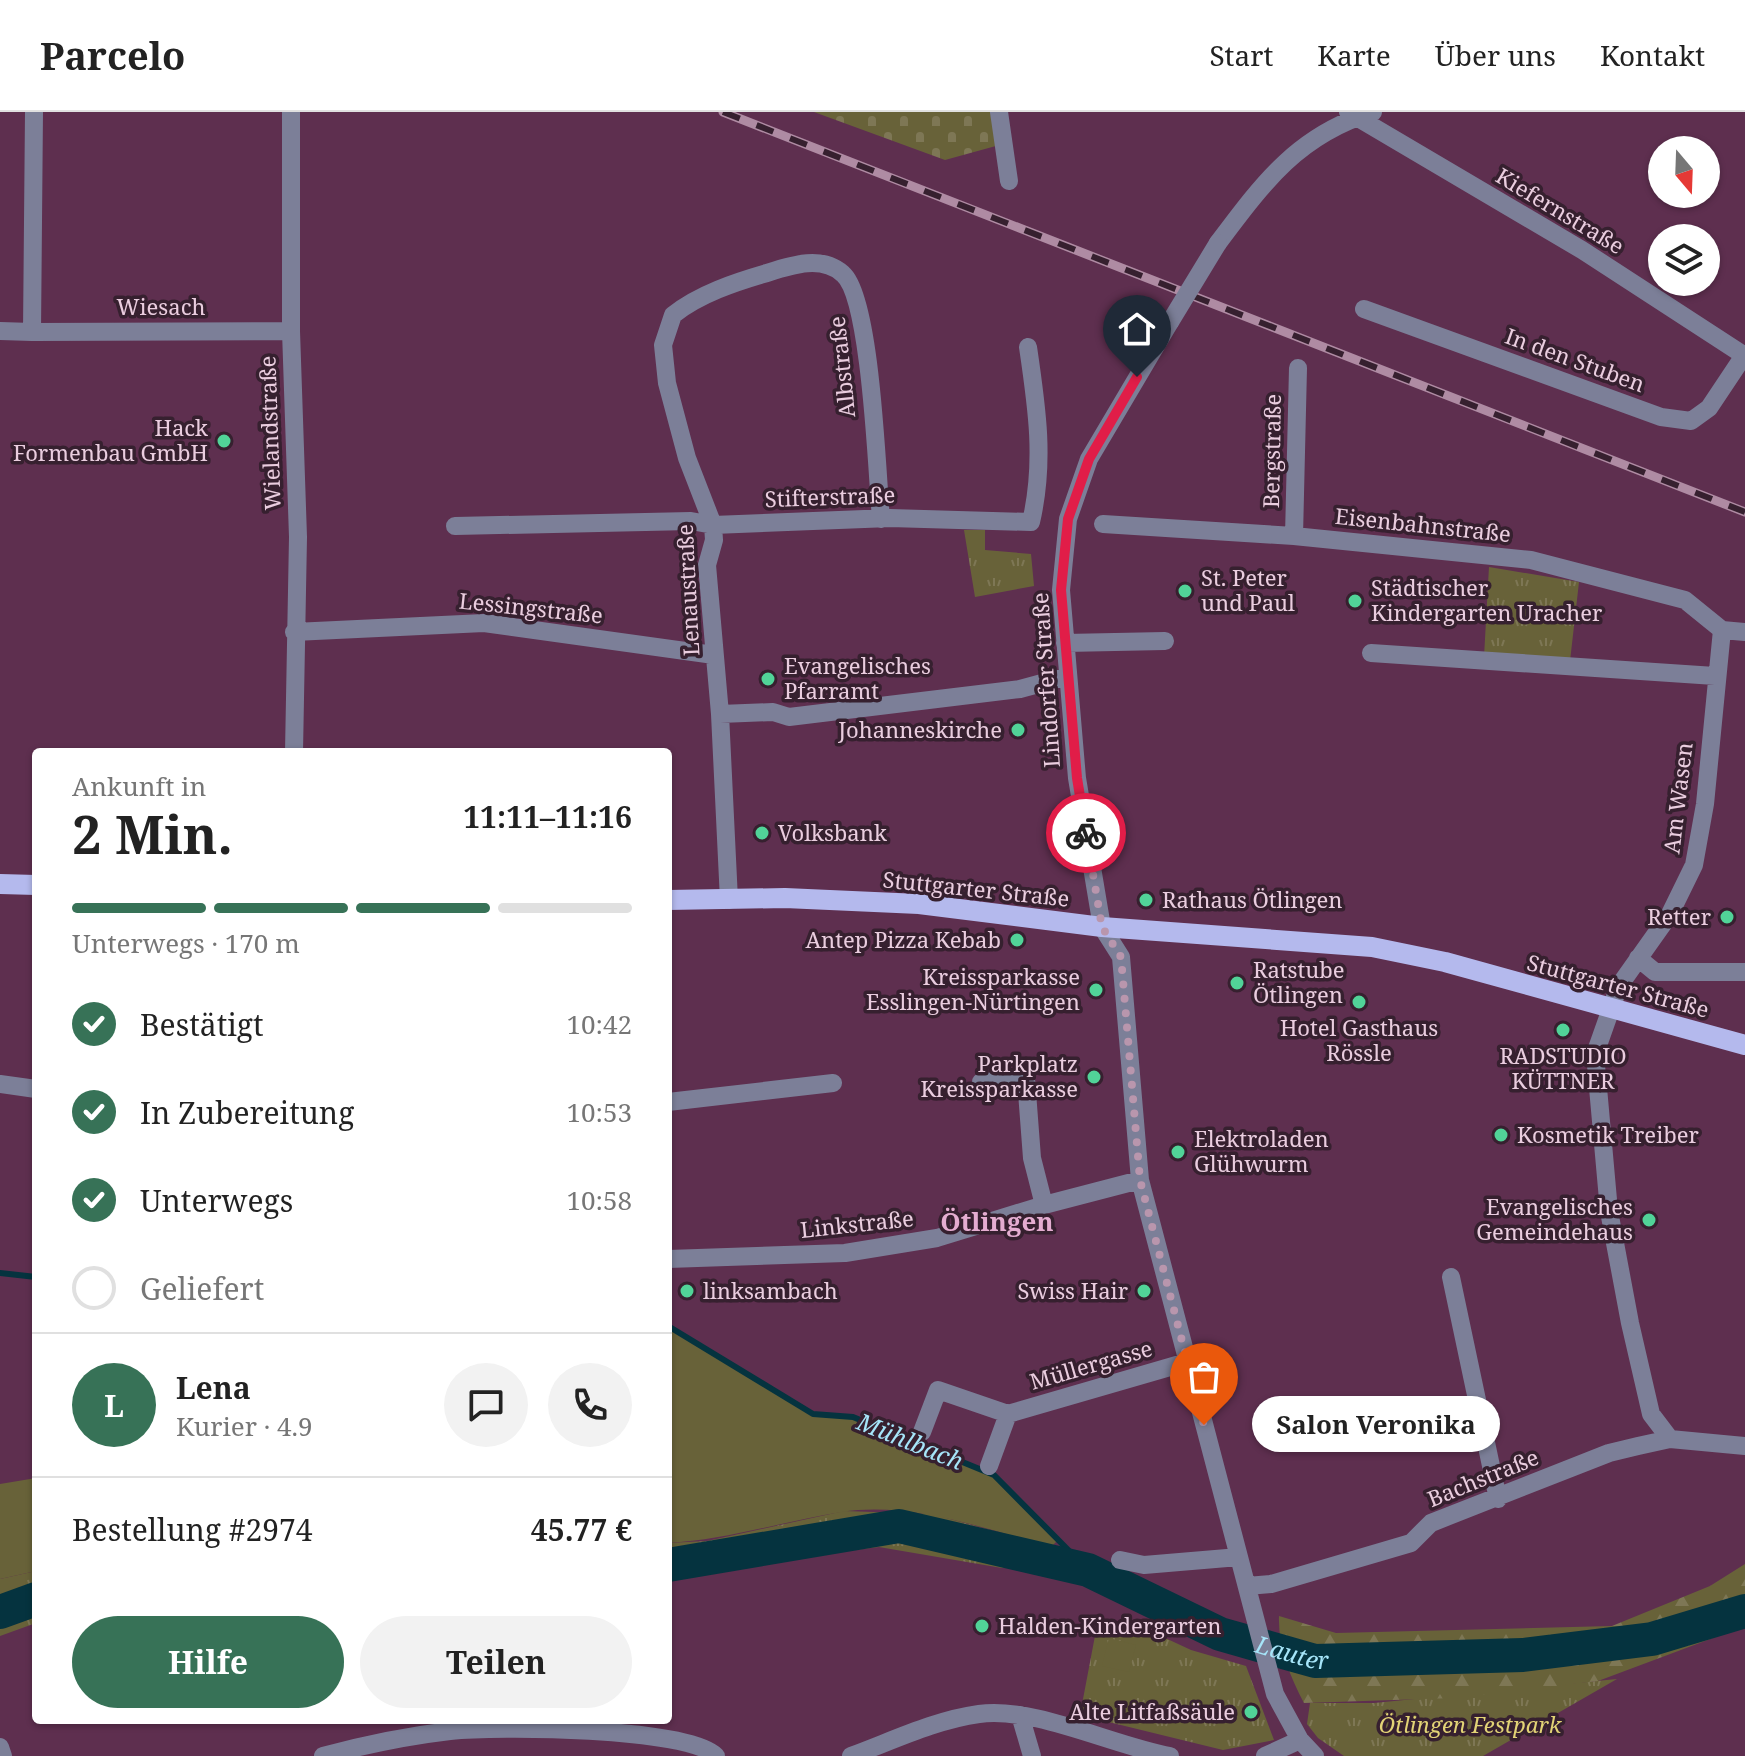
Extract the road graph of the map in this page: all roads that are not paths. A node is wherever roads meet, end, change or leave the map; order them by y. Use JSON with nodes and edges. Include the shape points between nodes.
{"nodes":[{"id":1,"x":34,"y":112,"type":"edge"},
{"id":2,"x":291,"y":112,"type":"edge"},
{"id":3,"x":999,"y":112,"type":"edge"},
{"id":4,"x":1359,"y":114,"type":"edge"},
{"id":5,"x":1009,"y":181,"type":"dead end"},
{"id":6,"x":741,"y":281,"type":"joint"},
{"id":7,"x":1364,"y":309,"type":"dead end"},
{"id":8,"x":0,"y":331,"type":"edge"},
{"id":9,"x":291,"y":331,"type":"junction"},
{"id":10,"x":32,"y":332,"type":"junction"},
{"id":11,"x":1028,"y":347,"type":"dead end"},
{"id":12,"x":1745,"y":355,"type":"edge"},
{"id":13,"x":1298,"y":368,"type":"dead end"},
{"id":14,"x":881,"y":519,"type":"junction"},
{"id":15,"x":1103,"y":524,"type":"dead end"},
{"id":16,"x":713,"y":525,"type":"junction"},
{"id":17,"x":455,"y":526,"type":"dead end"},
{"id":18,"x":1294,"y":536,"type":"junction"},
{"id":19,"x":1722,"y":630,"type":"junction"},
{"id":20,"x":294,"y":632,"type":"junction"},
{"id":21,"x":1745,"y":632,"type":"edge"},
{"id":22,"x":1165,"y":641,"type":"dead end"},
{"id":23,"x":1065,"y":643,"type":"junction"},
{"id":24,"x":1371,"y":653,"type":"dead end"},
{"id":25,"x":714,"y":655,"type":"junction"},
{"id":26,"x":1068,"y":676,"type":"junction"},
{"id":27,"x":1715,"y":676,"type":"junction"},
{"id":28,"x":720,"y":714,"type":"junction"},
{"id":29,"x":294,"y":748,"type":"edge"},
{"id":30,"x":0,"y":884,"type":"edge"},
{"id":31,"x":32,"y":885,"type":"edge"},
{"id":32,"x":672,"y":900,"type":"edge"},
{"id":33,"x":729,"y":900,"type":"junction"},
{"id":34,"x":1102,"y":927,"type":"junction"},
{"id":35,"x":1638,"y":958,"type":"junction"},
{"id":36,"x":1745,"y":972,"type":"edge"},
{"id":37,"x":1609,"y":1008,"type":"junction"},
{"id":38,"x":1745,"y":1045,"type":"edge"},
{"id":39,"x":981,"y":1082,"type":"dead end"},
{"id":40,"x":833,"y":1083,"type":"dead end"},
{"id":41,"x":0,"y":1084,"type":"edge"},
{"id":42,"x":32,"y":1088,"type":"edge"},
{"id":43,"x":672,"y":1102,"type":"edge"},
{"id":44,"x":1140,"y":1180,"type":"junction"},
{"id":45,"x":1044,"y":1205,"type":"junction"},
{"id":46,"x":672,"y":1259,"type":"edge"},
{"id":47,"x":1451,"y":1277,"type":"dead end"},
{"id":48,"x":1187,"y":1362,"type":"junction"},
{"id":49,"x":1008,"y":1414,"type":"junction"},
{"id":50,"x":922,"y":1432,"type":"dead end"},
{"id":51,"x":1670,"y":1439,"type":"junction"},
{"id":52,"x":1745,"y":1446,"type":"edge"},
{"id":53,"x":989,"y":1466,"type":"dead end"},
{"id":54,"x":1498,"y":1499,"type":"junction"},
{"id":55,"x":1239,"y":1557,"type":"junction"},
{"id":56,"x":1120,"y":1560,"type":"dead end"},
{"id":57,"x":1247,"y":1586,"type":"junction"},
{"id":58,"x":1020,"y":1715,"type":"junction"},
{"id":59,"x":1300,"y":1740,"type":"junction"},
{"id":60,"x":0,"y":1747,"type":"edge"},
{"id":61,"x":1140,"y":1754,"type":"edge"},
{"id":62,"x":3,"y":1756,"type":"edge"},
{"id":63,"x":323,"y":1756,"type":"edge"},
{"id":64,"x":716,"y":1756,"type":"edge"},
{"id":65,"x":851,"y":1756,"type":"edge"},
{"id":66,"x":1032,"y":1756,"type":"edge"},
{"id":67,"x":1170,"y":1756,"type":"edge"},
{"id":68,"x":1265,"y":1756,"type":"edge"},
{"id":69,"x":1315,"y":1756,"type":"edge"}],
"edges":[{"from":1,"to":10,"type":"street"},
{"from":2,"to":9,"type":"street","name":"Wielandstraße"},
{"from":3,"to":5,"type":"street"},
{"from":4,"to":12,"type":"street","name":"Kiefernstraße"},
{"from":4,"to":23,"type":"street","name":"Lindorfer Straße","bridge":true,"via":[[1304,144],[1269,176],[1218,243],[1089,459],[1068,519],[1061,590]]},
{"from":6,"to":14,"type":"street","name":"Albstraße","via":[[810,263],[829,264],[851,283],[863,329]]},
{"from":6,"to":16,"type":"street","name":"Lenaustraße","via":[[673,315],[663,345],[687,458]]},
{"from":7,"to":12,"type":"street","name":"In den Stuben","via":[[1661,417],[1691,421],[1709,408]]},
{"from":8,"to":10,"type":"street","name":"Wiesach"},
{"from":9,"to":10,"type":"street","name":"Wiesach"},
{"from":9,"to":20,"type":"street","name":"Wielandstraße","via":[[298,537]]},
{"from":11,"to":14,"type":"street","name":"Stifterstraße","via":[[1041,439],[1040,485],[1031,522]]},
{"from":13,"to":18,"type":"street","name":"Bergstraße"},
{"from":14,"to":16,"type":"street","name":"Stifterstraße"},
{"from":15,"to":18,"type":"street","name":"Eisenbahnstraße"},
{"from":16,"to":17,"type":"street","name":"Stifterstraße","via":[[691,521]]},
{"from":16,"to":25,"type":"street","name":"Lenaustraße","via":[[707,565]]},
{"from":18,"to":19,"type":"street","name":"Eisenbahnstraße","via":[[1531,560],[1685,600]]},
{"from":19,"to":21,"type":"street"},
{"from":19,"to":27,"type":"street","name":"Am Wasen"},
{"from":20,"to":25,"type":"street","name":"Lessingstraße","via":[[484,623]]},
{"from":20,"to":29,"type":"street","name":"Wielandstraße"},
{"from":22,"to":23,"type":"street"},
{"from":23,"to":26,"type":"street","name":"Lindorfer Straße"},
{"from":24,"to":27,"type":"street"},
{"from":25,"to":28,"type":"street","name":"Lenaustraße"},
{"from":26,"to":28,"type":"street","via":[[1020,689],[789,717],[773,712]]},
{"from":26,"to":34,"type":"street","name":"Lindorfer Straße","via":[[1077,778]]},
{"from":27,"to":35,"type":"street","name":"Am Wasen","via":[[1705,804],[1694,865],[1670,914]]},
{"from":28,"to":33,"type":"street","name":"Lenaustraße"},
{"from":30,"to":31,"type":"main road"},
{"from":32,"to":33,"type":"main road","name":"Stuttgarter Straße"},
{"from":33,"to":34,"type":"main road","name":"Stuttgarter Straße","via":[[919,904]]},
{"from":34,"to":37,"type":"main road","name":"Stuttgarter Straße","via":[[1372,947]]},
{"from":34,"to":44,"type":"street","name":"Lindorfer Straße","via":[[1121,957]]},
{"from":35,"to":36,"type":"street","via":[[1655,972]]},
{"from":35,"to":37,"type":"street","name":"Am Wasen"},
{"from":37,"to":38,"type":"main road","name":"Stuttgarter Straße"},
{"from":37,"to":51,"type":"street","name":"Am Wasen","via":[[1595,1054],[1609,1211],[1651,1414]]},
{"from":39,"to":45,"type":"street","via":[[1026,1079],[1032,1158]]},
{"from":40,"to":43,"type":"street"},
{"from":41,"to":42,"type":"street"},
{"from":44,"to":45,"type":"street","name":"Linkstraße"},
{"from":44,"to":48,"type":"street","name":"Lindorfer Straße"},
{"from":45,"to":46,"type":"street","name":"Linkstraße","via":[[937,1238],[845,1253]]},
{"from":47,"to":54,"type":"street"},
{"from":48,"to":49,"type":"street","name":"Müllergasse"},
{"from":48,"to":55,"type":"street","name":"Lindorfer Straße"},
{"from":49,"to":50,"type":"street","name":"Müllergasse","via":[[938,1390]]},
{"from":49,"to":53,"type":"street","name":"Müllergasse"},
{"from":51,"to":52,"type":"street","name":"Bachstraße"},
{"from":51,"to":54,"type":"street","name":"Bachstraße","via":[[1609,1453]]},
{"from":54,"to":57,"type":"street","name":"Bachstraße","via":[[1431,1523],[1411,1543],[1271,1584]]},
{"from":55,"to":56,"type":"street","via":[[1144,1565]]},
{"from":55,"to":57,"type":"street","name":"Lindorfer Straße"},
{"from":57,"to":59,"type":"street","name":"Lindorfer Straße","via":[[1275,1694]]},
{"from":58,"to":61,"type":"street"},
{"from":58,"to":65,"type":"street","via":[[981,1713],[939,1723]]},
{"from":58,"to":66,"type":"street"},
{"from":59,"to":68,"type":"street"},
{"from":59,"to":69,"type":"street","name":"Lindorfer Straße"},
{"from":60,"to":62,"type":"street"},
{"from":61,"to":67,"type":"street"},
{"from":63,"to":64,"type":"street","via":[[451,1731],[528,1728],[631,1735],[707,1747]]}]}
